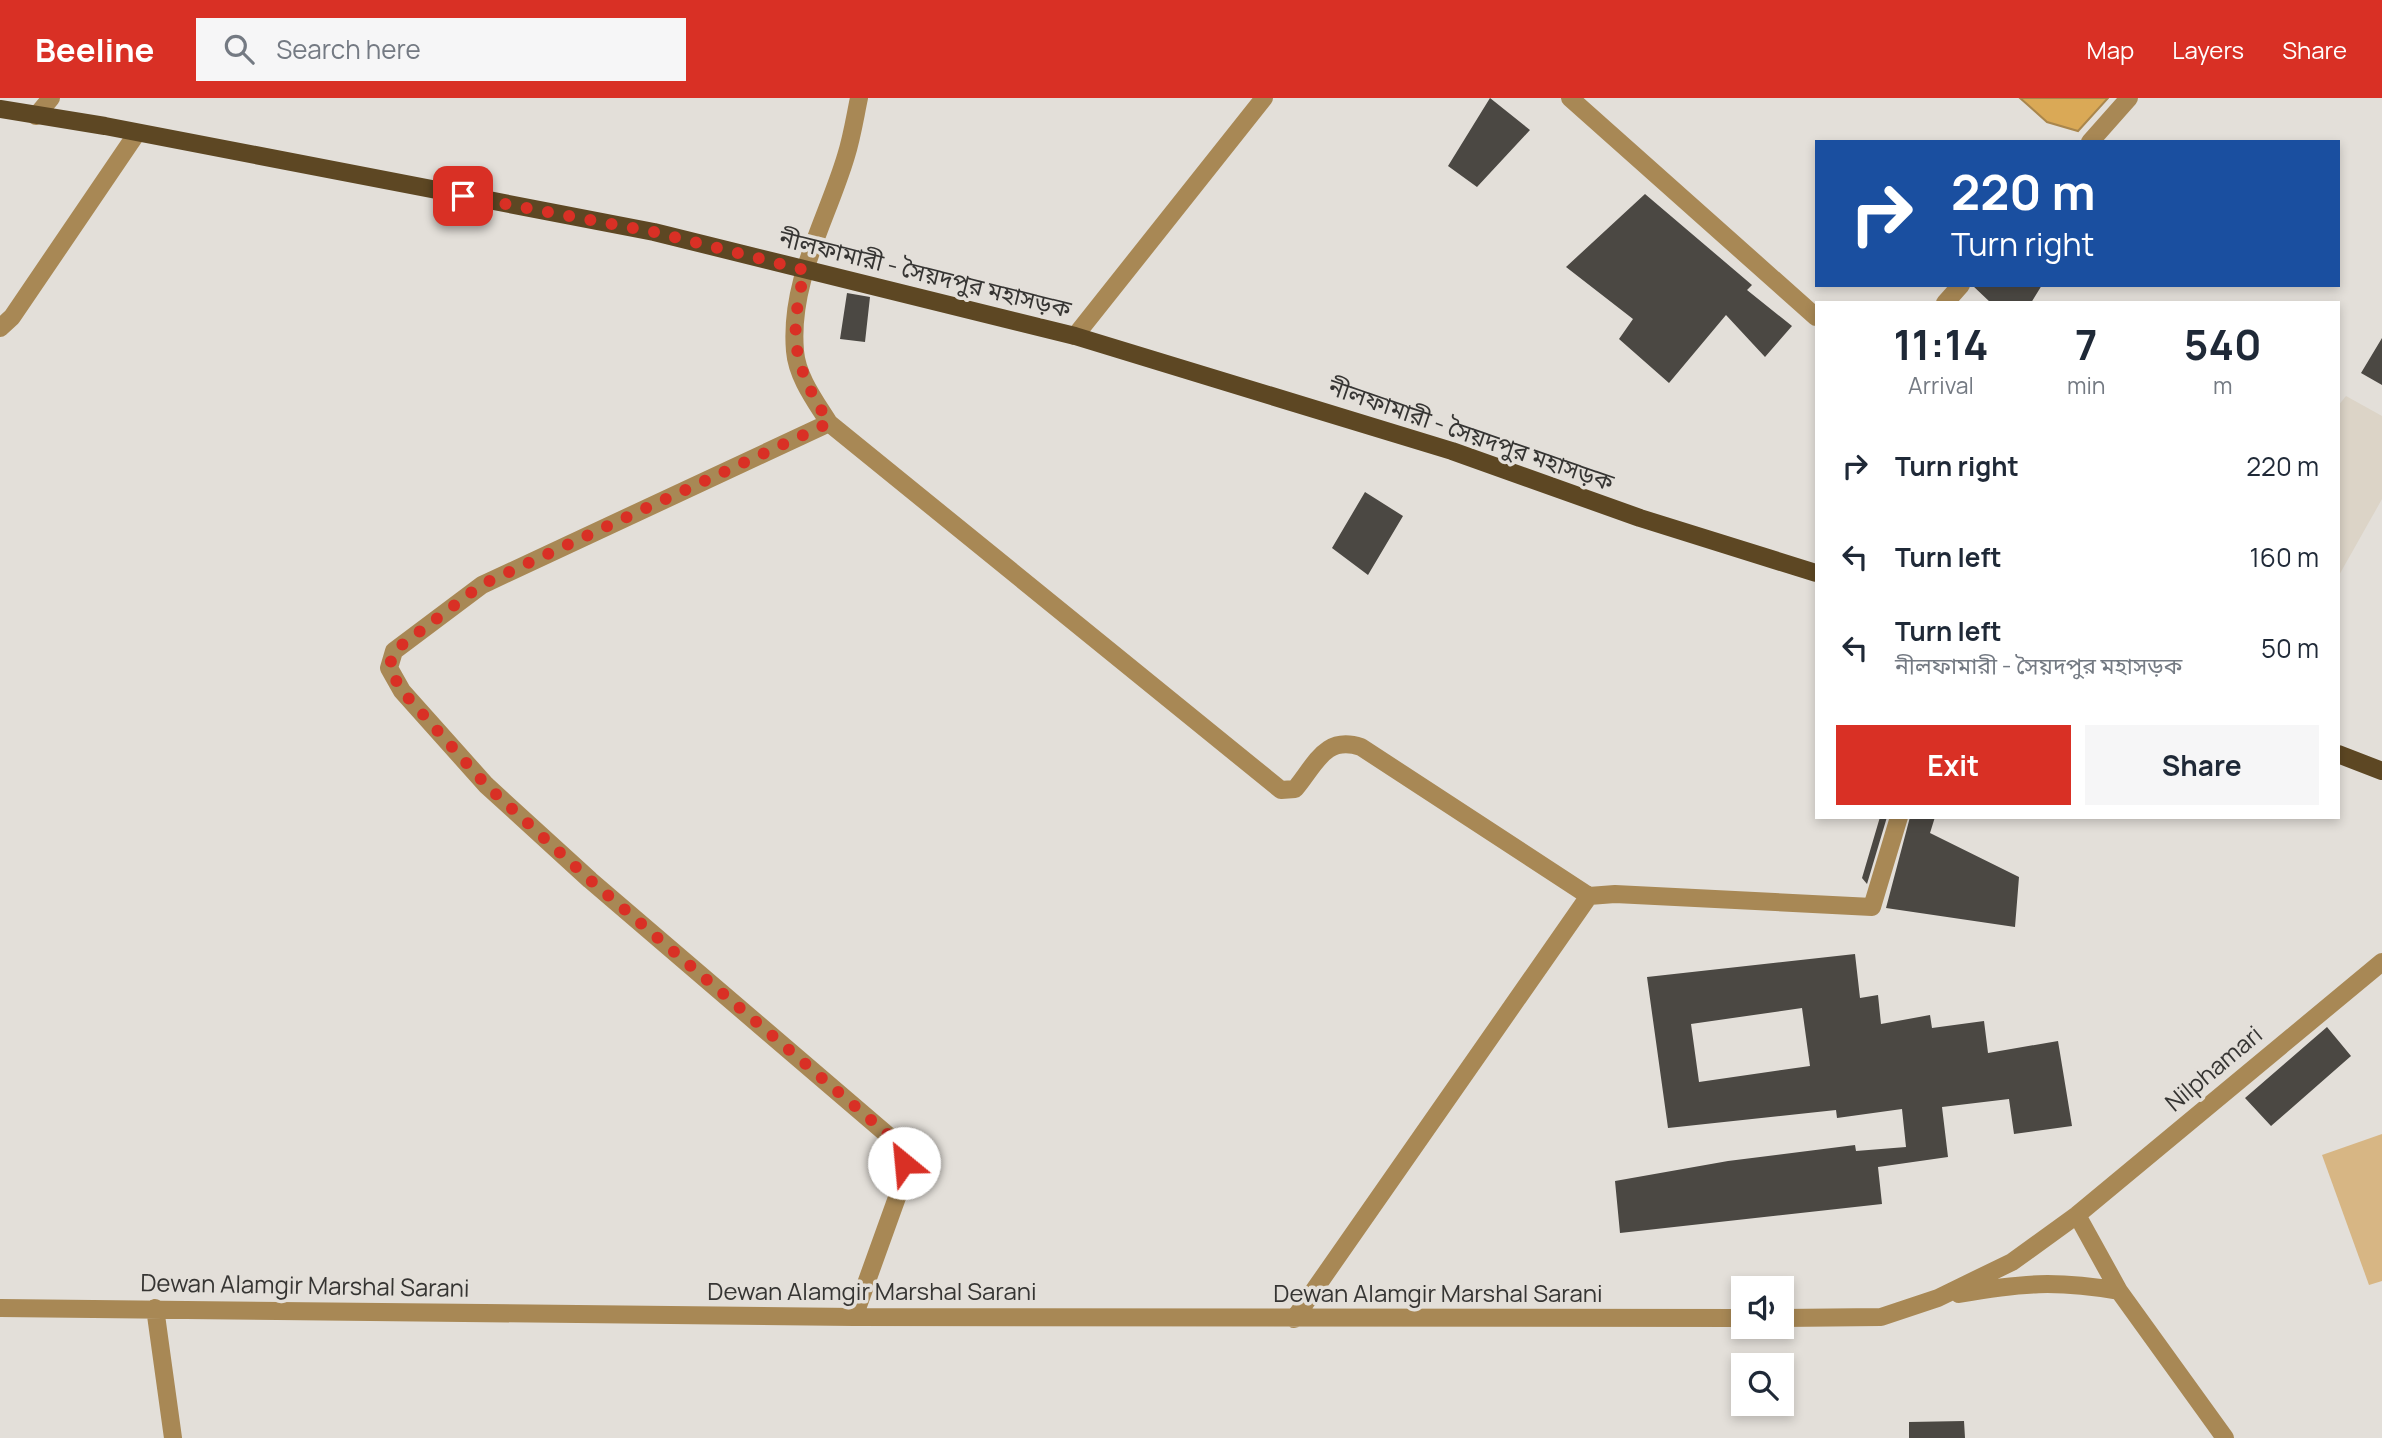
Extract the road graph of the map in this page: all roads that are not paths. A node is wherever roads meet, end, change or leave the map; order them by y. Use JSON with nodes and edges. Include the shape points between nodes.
{"nodes":[{"id":1,"x":51,"y":98,"type":"edge"},
{"id":2,"x":859,"y":98,"type":"edge"},
{"id":3,"x":1264,"y":98,"type":"edge"},
{"id":4,"x":1570,"y":98,"type":"edge"},
{"id":5,"x":2129,"y":98,"type":"edge"},
{"id":6,"x":0,"y":109,"type":"edge"},
{"id":7,"x":36,"y":116,"type":"junction"},
{"id":8,"x":137,"y":133,"type":"junction"},
{"id":9,"x":2092,"y":140,"type":"edge"},
{"id":10,"x":805,"y":270,"type":"junction"},
{"id":11,"x":1959,"y":287,"type":"edge"},
{"id":12,"x":1947,"y":301,"type":"edge"},
{"id":13,"x":1815,"y":316,"type":"edge"},
{"id":14,"x":0,"y":328,"type":"edge"},
{"id":15,"x":1075,"y":336,"type":"junction"},
{"id":16,"x":829,"y":423,"type":"junction"},
{"id":17,"x":1815,"y":573,"type":"edge"},
{"id":18,"x":2340,"y":755,"type":"edge"},
{"id":19,"x":2382,"y":771,"type":"edge"},
{"id":20,"x":1898,"y":819,"type":"edge"},
{"id":21,"x":1589,"y":897,"type":"junction"},
{"id":22,"x":2382,"y":962,"type":"edge"},
{"id":23,"x":2077,"y":1214,"type":"junction"},
{"id":24,"x":2119,"y":1291,"type":"junction"},
{"id":25,"x":1938,"y":1298,"type":"junction"},
{"id":26,"x":0,"y":1308,"type":"edge"},
{"id":27,"x":155,"y":1308,"type":"junction"},
{"id":28,"x":854,"y":1317,"type":"junction"},
{"id":29,"x":1731,"y":1318,"type":"edge"},
{"id":30,"x":1794,"y":1318,"type":"edge"},
{"id":31,"x":1294,"y":1319,"type":"junction"},
{"id":32,"x":173,"y":1438,"type":"edge"},
{"id":33,"x":2225,"y":1438,"type":"edge"}],
"edges":[{"from":1,"to":7,"type":"street"},
{"from":2,"to":10,"type":"street","via":[[846,157]]},
{"from":3,"to":15,"type":"street"},
{"from":4,"to":13,"type":"street"},
{"from":5,"to":9,"type":"street"},
{"from":6,"to":7,"type":"main road","name":"নীলফামারী - সৈয়দপুর মহাসড়ক"},
{"from":7,"to":8,"type":"main road","name":"নীলফামারী - সৈয়দপুর মহাসড়ক"},
{"from":8,"to":10,"type":"main road","name":"নীলফামারী - সৈয়দপুর মহাসড়ক","via":[[654,232]]},
{"from":8,"to":14,"type":"street"},
{"from":10,"to":15,"type":"main road","name":"নীলফামারী - সৈয়দপুর মহাসড়ক"},
{"from":10,"to":16,"type":"street","via":[[795,352],[807,387]]},
{"from":11,"to":12,"type":"street"},
{"from":15,"to":17,"type":"main road","name":"নীলফামারী - সৈয়দপুর মহাসড়ক","via":[[1452,451],[1640,518]]},
{"from":16,"to":21,"type":"street","via":[[1282,790],[1295,789],[1332,744],[1361,747]]},
{"from":16,"to":28,"type":"street","via":[[481,585],[394,651],[389,668],[402,691],[486,785],[904,1149],[904,1178]]},
{"from":18,"to":19,"type":"main road"},
{"from":20,"to":21,"type":"street","via":[[1872,908],[1615,894]]},
{"from":21,"to":31,"type":"street"},
{"from":22,"to":23,"type":"street","name":"Nilphamari"},
{"from":23,"to":24,"type":"street"},
{"from":23,"to":25,"type":"street","via":[[2011,1262]]},
{"from":24,"to":25,"type":"street","via":[[2022,1283]]},
{"from":24,"to":33,"type":"street"},
{"from":25,"to":30,"type":"street","via":[[1881,1317]]},
{"from":26,"to":27,"type":"street","name":"Dewan Alamgir Marshal Sarani"},
{"from":27,"to":28,"type":"street","name":"Dewan Alamgir Marshal Sarani"},
{"from":27,"to":32,"type":"street"},
{"from":28,"to":31,"type":"street","name":"Dewan Alamgir Marshal Sarani"},
{"from":29,"to":31,"type":"street","name":"Dewan Alamgir Marshal Sarani"}]}
